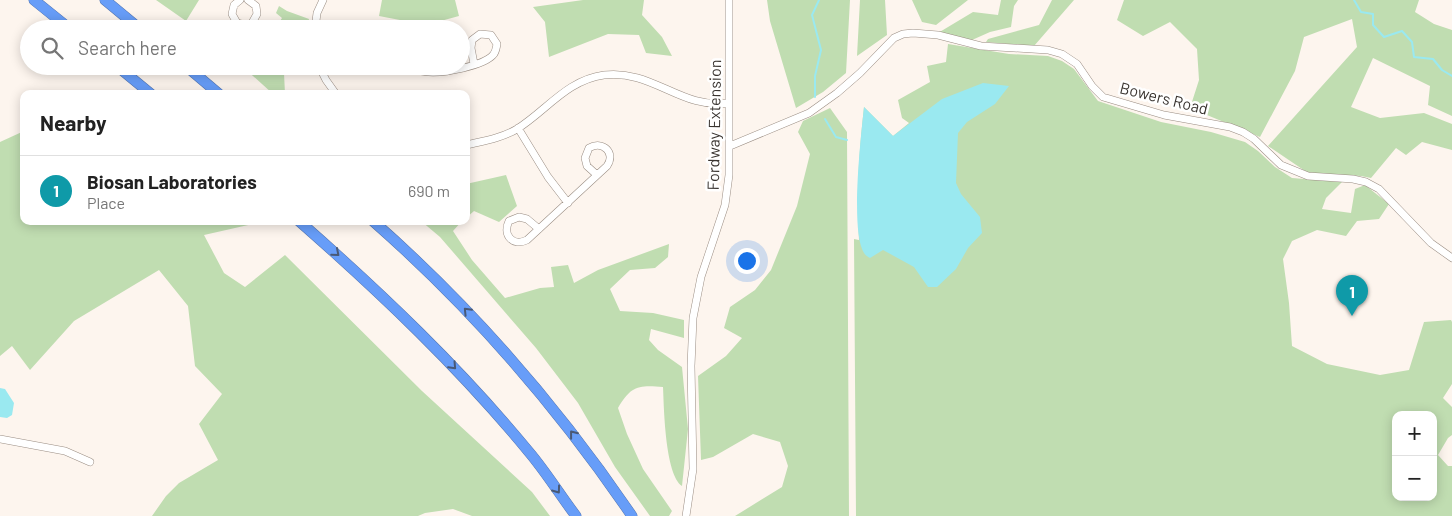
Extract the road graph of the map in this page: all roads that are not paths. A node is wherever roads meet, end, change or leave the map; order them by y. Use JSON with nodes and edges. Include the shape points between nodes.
{"nodes":[{"id":1,"x":34,"y":0,"type":"edge"},
{"id":2,"x":105,"y":0,"type":"edge"},
{"id":3,"x":240,"y":0,"type":"edge"},
{"id":4,"x":323,"y":0,"type":"edge"},
{"id":5,"x":729,"y":0,"type":"edge"},
{"id":6,"x":251,"y":1,"type":"edge"},
{"id":7,"x":59,"y":20,"type":"edge"},
{"id":8,"x":129,"y":20,"type":"edge"},
{"id":9,"x":235,"y":20,"type":"edge"},
{"id":10,"x":255,"y":20,"type":"edge"},
{"id":11,"x":317,"y":20,"type":"edge"},
{"id":12,"x":474,"y":64,"type":"junction"},
{"id":13,"x":470,"y":65,"type":"edge"},
{"id":14,"x":128,"y":75,"type":"edge"},
{"id":15,"x":197,"y":75,"type":"edge"},
{"id":16,"x":324,"y":75,"type":"edge"},
{"id":17,"x":146,"y":90,"type":"edge"},
{"id":18,"x":214,"y":90,"type":"edge"},
{"id":19,"x":333,"y":90,"type":"edge"},
{"id":20,"x":729,"y":103,"type":"junction"},
{"id":21,"x":518,"y":128,"type":"junction"},
{"id":22,"x":470,"y":144,"type":"edge"},
{"id":23,"x":730,"y":146,"type":"junction"},
{"id":24,"x":598,"y":175,"type":"dead end"},
{"id":25,"x":568,"y":203,"type":"junction"},
{"id":26,"x":304,"y":225,"type":"edge"},
{"id":27,"x":377,"y":225,"type":"edge"},
{"id":28,"x":539,"y":229,"type":"junction"},
{"id":29,"x":1452,"y":258,"type":"edge"},
{"id":30,"x":0,"y":439,"type":"edge"},
{"id":31,"x":90,"y":462,"type":"dead end"},
{"id":32,"x":576,"y":516,"type":"edge"},
{"id":33,"x":632,"y":516,"type":"edge"},
{"id":34,"x":686,"y":516,"type":"edge"}],
"edges":[{"from":1,"to":7,"type":"highway"},
{"from":2,"to":8,"type":"highway"},
{"from":3,"to":9,"type":"street","via":[[232,7]]},
{"from":4,"to":11,"type":"street"},
{"from":5,"to":20,"type":"street","name":"Fordway Extension"},
{"from":6,"to":10,"type":"street","via":[[257,11]]},
{"from":12,"to":12,"type":"street","via":[[495,53],[496,42],[491,35],[480,34],[472,40]]},
{"from":12,"to":13,"type":"street"},
{"from":14,"to":17,"type":"highway"},
{"from":15,"to":18,"type":"highway"},
{"from":16,"to":19,"type":"street"},
{"from":20,"to":21,"type":"street","via":[[699,103],[640,78],[607,75],[568,89]]},
{"from":20,"to":23,"type":"street","name":"Fordway Extension"},
{"from":21,"to":22,"type":"street"},
{"from":21,"to":25,"type":"street"},
{"from":23,"to":29,"type":"street","name":"Bowers Road","via":[[808,113],[837,93],[901,34],[913,32],[981,46],[1048,50],[1077,64],[1103,97],[1164,115],[1243,132],[1282,165],[1308,176],[1353,178],[1366,182],[1379,189],[1431,243]]},
{"from":23,"to":34,"type":"street","name":"Fordway Extension","via":[[725,205],[701,277],[693,318],[693,469]]},
{"from":24,"to":25,"type":"street"},
{"from":25,"to":28,"type":"street"},
{"from":26,"to":32,"type":"highway","one_way":true,"via":[[444,357],[531,453]]},
{"from":33,"to":27,"type":"highway","one_way":true,"via":[[570,431],[506,354],[438,281]]},
{"from":28,"to":28,"type":"street","via":[[525,218],[517,217],[509,221],[506,232],[513,242],[522,243]]},
{"from":30,"to":31,"type":"street","via":[[65,451]]}]}
